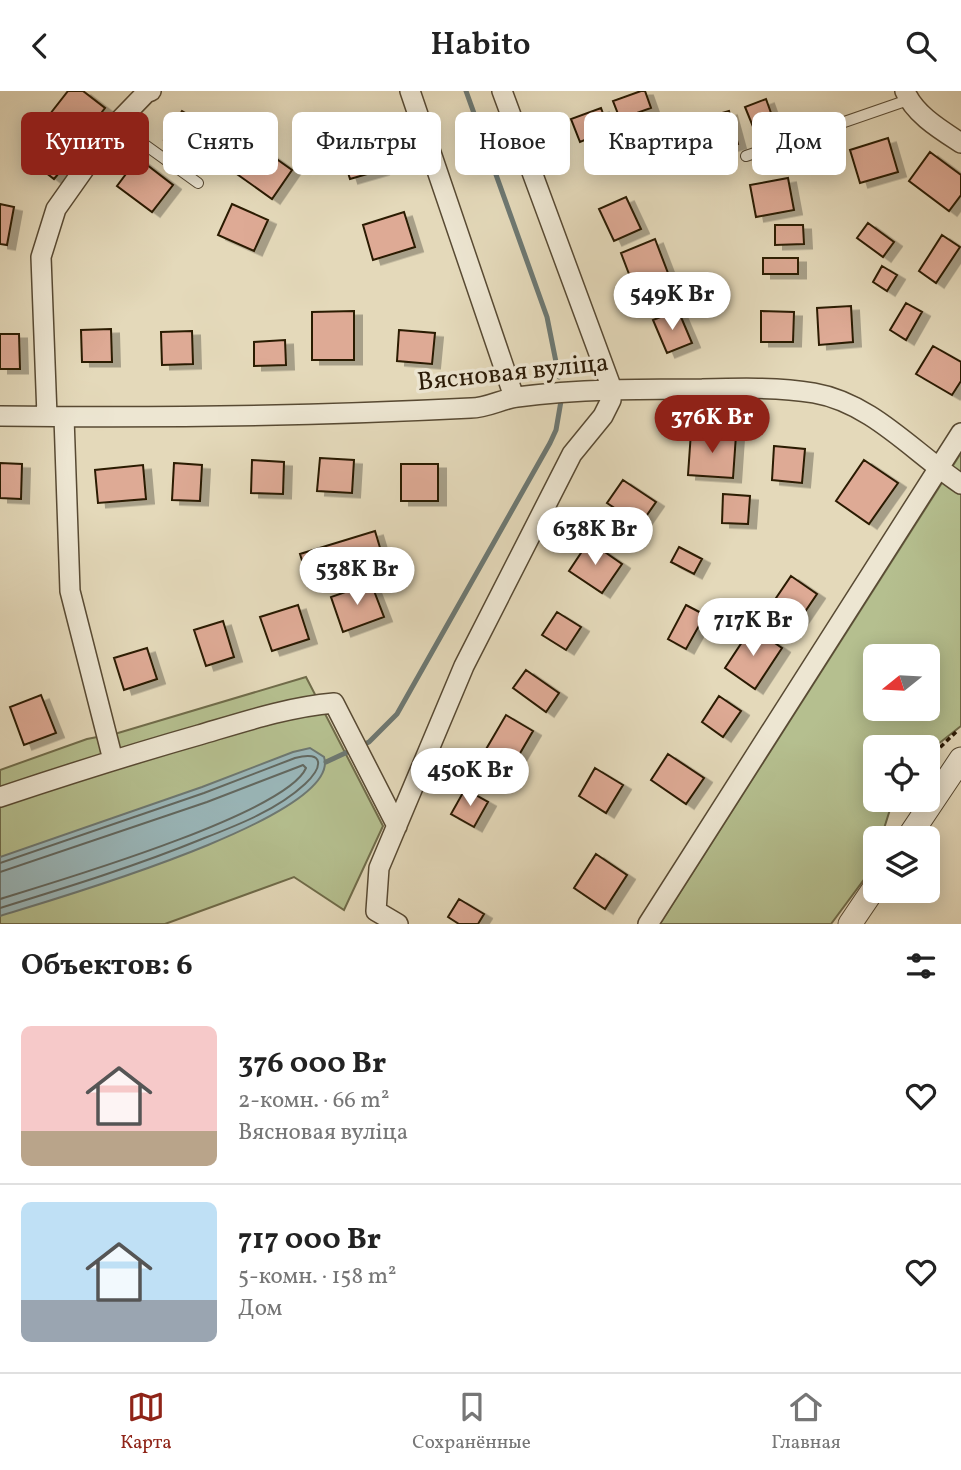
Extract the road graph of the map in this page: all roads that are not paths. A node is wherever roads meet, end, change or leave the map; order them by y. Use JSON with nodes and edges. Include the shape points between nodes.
{"nodes":[{"id":1,"x":151,"y":91,"type":"edge"},
{"id":2,"x":410,"y":91,"type":"edge"},
{"id":3,"x":502,"y":91,"type":"edge"},
{"id":4,"x":907,"y":96,"type":"edge"},
{"id":5,"x":128,"y":112,"type":"edge"},
{"id":6,"x":961,"y":143,"type":"edge"},
{"id":7,"x":149,"y":148,"type":"edge"},
{"id":8,"x":746,"y":156,"type":"dead end"},
{"id":9,"x":79,"y":175,"type":"edge"},
{"id":10,"x":198,"y":183,"type":"dead end"},
{"id":11,"x":612,"y":389,"type":"junction"},
{"id":12,"x":514,"y":397,"type":"junction"},
{"id":13,"x":0,"y":416,"type":"edge"},
{"id":14,"x":55,"y":417,"type":"junction"},
{"id":15,"x":961,"y":433,"type":"edge"},
{"id":16,"x":938,"y":469,"type":"junction"},
{"id":17,"x":961,"y":484,"type":"edge"},
{"id":18,"x":961,"y":759,"type":"edge"},
{"id":19,"x":113,"y":760,"type":"junction"},
{"id":20,"x":0,"y":797,"type":"edge"},
{"id":21,"x":397,"y":826,"type":"junction"},
{"id":22,"x":916,"y":826,"type":"edge"},
{"id":23,"x":864,"y":903,"type":"edge"},
{"id":24,"x":398,"y":924,"type":"edge"},
{"id":25,"x":648,"y":924,"type":"edge"},
{"id":26,"x":850,"y":924,"type":"edge"}],
"edges":[{"from":1,"to":5,"type":"street"},
{"from":2,"to":12,"type":"street"},
{"from":3,"to":11,"type":"street"},
{"from":4,"to":6,"type":"street","via":[[936,127]]},
{"from":4,"to":8,"type":"lane"},
{"from":7,"to":10,"type":"lane"},
{"from":9,"to":14,"type":"street","via":[[55,209],[41,257]]},
{"from":11,"to":12,"type":"street","name":"Вясновая вуліца"},
{"from":11,"to":16,"type":"street","name":"Вясновая вуліца","via":[[815,393],[857,409],[904,437]]},
{"from":11,"to":21,"type":"street","via":[[603,416],[572,454],[464,666]]},
{"from":12,"to":14,"type":"street","name":"Вясновая вуліца","via":[[476,408]]},
{"from":13,"to":14,"type":"street","name":"Вясновая вуліца"},
{"from":14,"to":19,"type":"street","via":[[70,591]]},
{"from":15,"to":16,"type":"street"},
{"from":16,"to":17,"type":"street","name":"Вясновая вуліца"},
{"from":16,"to":25,"type":"street"},
{"from":18,"to":22,"type":"street"},
{"from":19,"to":20,"type":"street"},
{"from":19,"to":21,"type":"street","via":[[308,705],[334,703]]},
{"from":21,"to":24,"type":"street","via":[[379,868],[376,911]]},
{"from":23,"to":26,"type":"street"}]}
